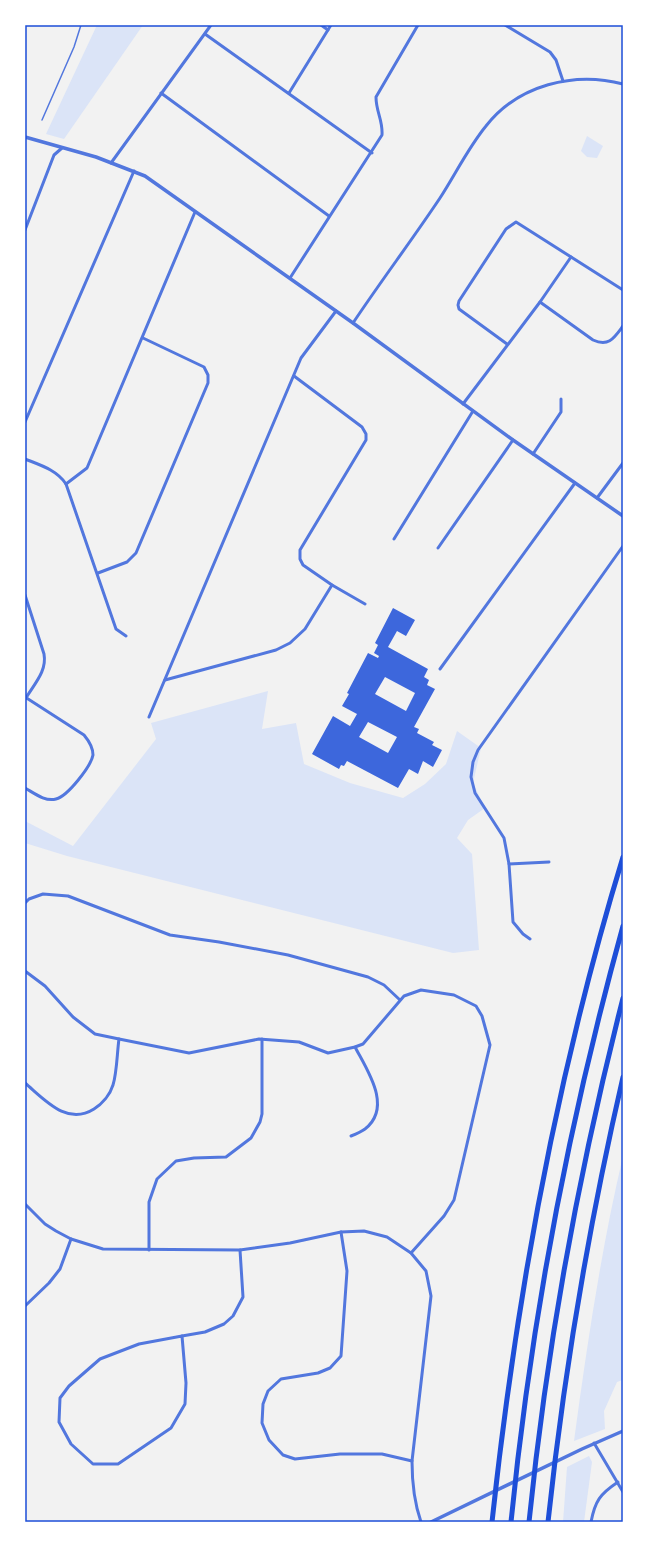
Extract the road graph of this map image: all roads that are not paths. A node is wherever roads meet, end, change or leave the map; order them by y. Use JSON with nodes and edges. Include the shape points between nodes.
{"nodes":[{"id":1,"x":81,"y":25,"type":"edge"},
{"id":2,"x":211,"y":25,"type":"edge"},
{"id":3,"x":321,"y":25,"type":"edge"},
{"id":4,"x":330,"y":25,"type":"edge"},
{"id":5,"x":418,"y":25,"type":"edge"},
{"id":6,"x":505,"y":25,"type":"edge"},
{"id":7,"x":328,"y":30,"type":"junction"},
{"id":8,"x":205,"y":34,"type":"junction"},
{"id":9,"x":563,"y":81,"type":"junction"},
{"id":10,"x":623,"y":84,"type":"edge"},
{"id":11,"x":161,"y":93,"type":"junction"},
{"id":12,"x":289,"y":93,"type":"junction"},
{"id":13,"x":42,"y":120,"type":"dead end"},
{"id":14,"x":25,"y":137,"type":"edge"},
{"id":15,"x":62,"y":148,"type":"junction"},
{"id":16,"x":372,"y":153,"type":"junction"},
{"id":17,"x":111,"y":163,"type":"junction"},
{"id":18,"x":134,"y":171,"type":"junction"},
{"id":19,"x":195,"y":212,"type":"junction"},
{"id":20,"x":329,"y":216,"type":"junction"},
{"id":21,"x":25,"y":218,"type":"edge"},
{"id":22,"x":30,"y":219,"type":"junction"},
{"id":23,"x":25,"y":230,"type":"edge"},
{"id":24,"x":571,"y":257,"type":"junction"},
{"id":25,"x":290,"y":278,"type":"junction"},
{"id":26,"x":623,"y":290,"type":"edge"},
{"id":27,"x":540,"y":302,"type":"junction"},
{"id":28,"x":336,"y":311,"type":"junction"},
{"id":29,"x":353,"y":323,"type":"junction"},
{"id":30,"x":623,"y":326,"type":"edge"},
{"id":31,"x":143,"y":338,"type":"junction"},
{"id":32,"x":507,"y":344,"type":"junction"},
{"id":33,"x":294,"y":376,"type":"junction"},
{"id":34,"x":561,"y":399,"type":"dead end"},
{"id":35,"x":463,"y":404,"type":"junction"},
{"id":36,"x":473,"y":411,"type":"junction"},
{"id":37,"x":25,"y":422,"type":"edge"},
{"id":38,"x":513,"y":440,"type":"junction"},
{"id":39,"x":533,"y":454,"type":"junction"},
{"id":40,"x":25,"y":459,"type":"edge"},
{"id":41,"x":623,"y":463,"type":"edge"},
{"id":42,"x":575,"y":483,"type":"junction"},
{"id":43,"x":66,"y":484,"type":"junction"},
{"id":44,"x":597,"y":498,"type":"junction"},
{"id":45,"x":623,"y":516,"type":"edge"},
{"id":46,"x":394,"y":539,"type":"dead end"},
{"id":47,"x":623,"y":546,"type":"edge"},
{"id":48,"x":438,"y":548,"type":"dead end"},
{"id":49,"x":98,"y":573,"type":"junction"},
{"id":50,"x":332,"y":585,"type":"junction"},
{"id":51,"x":25,"y":595,"type":"edge"},
{"id":52,"x":365,"y":604,"type":"dead end"},
{"id":53,"x":126,"y":636,"type":"dead end"},
{"id":54,"x":440,"y":669,"type":"dead end"},
{"id":55,"x":165,"y":680,"type":"junction"},
{"id":56,"x":25,"y":698,"type":"edge"},
{"id":57,"x":149,"y":717,"type":"dead end"},
{"id":58,"x":25,"y":788,"type":"edge"},
{"id":59,"x":623,"y":857,"type":"edge"},
{"id":60,"x":549,"y":862,"type":"dead end"},
{"id":61,"x":509,"y":864,"type":"junction"},
{"id":62,"x":25,"y":903,"type":"edge"},
{"id":63,"x":623,"y":926,"type":"edge"},
{"id":64,"x":530,"y":940,"type":"dead end"},
{"id":65,"x":25,"y":971,"type":"edge"},
{"id":66,"x":623,"y":998,"type":"edge"},
{"id":67,"x":400,"y":1000,"type":"junction"},
{"id":68,"x":119,"y":1039,"type":"junction"},
{"id":69,"x":262,"y":1039,"type":"junction"},
{"id":70,"x":355,"y":1047,"type":"junction"},
{"id":71,"x":623,"y":1077,"type":"edge"},
{"id":72,"x":25,"y":1083,"type":"edge"},
{"id":73,"x":351,"y":1136,"type":"dead end"},
{"id":74,"x":25,"y":1204,"type":"edge"},
{"id":75,"x":341,"y":1232,"type":"junction"},
{"id":76,"x":71,"y":1239,"type":"junction"},
{"id":77,"x":149,"y":1250,"type":"junction"},
{"id":78,"x":240,"y":1250,"type":"junction"},
{"id":79,"x":411,"y":1253,"type":"junction"},
{"id":80,"x":25,"y":1306,"type":"edge"},
{"id":81,"x":182,"y":1336,"type":"junction"},
{"id":82,"x":623,"y":1431,"type":"edge"},
{"id":83,"x":594,"y":1443,"type":"junction"},
{"id":84,"x":412,"y":1461,"type":"junction"},
{"id":85,"x":618,"y":1482,"type":"junction"},
{"id":86,"x":623,"y":1492,"type":"edge"},
{"id":87,"x":421,"y":1522,"type":"edge"},
{"id":88,"x":431,"y":1522,"type":"edge"},
{"id":89,"x":492,"y":1522,"type":"edge"},
{"id":90,"x":511,"y":1522,"type":"edge"},
{"id":91,"x":530,"y":1522,"type":"edge"},
{"id":92,"x":548,"y":1522,"type":"edge"},
{"id":93,"x":591,"y":1522,"type":"edge"}],
"edges":[{"from":1,"to":13,"type":"lane"},
{"from":2,"to":8,"type":"street"},
{"from":3,"to":7,"type":"street"},
{"from":4,"to":7,"type":"street"},
{"from":5,"to":16,"type":"street","via":[[376,96],[376,108],[383,126],[382,135]]},
{"from":6,"to":9,"type":"street","via":[[550,52],[556,60]]},
{"from":7,"to":12,"type":"street"},
{"from":8,"to":11,"type":"street"},
{"from":8,"to":12,"type":"street"},
{"from":9,"to":10,"type":"street","via":[[590,79]]},
{"from":9,"to":29,"type":"street","via":[[533,90],[511,102],[486,126],[440,198]]},
{"from":11,"to":17,"type":"street"},
{"from":11,"to":20,"type":"street"},
{"from":12,"to":16,"type":"street"},
{"from":14,"to":15,"type":"street"},
{"from":15,"to":17,"type":"street"},
{"from":15,"to":22,"type":"street","via":[[54,155]]},
{"from":16,"to":20,"type":"street"},
{"from":17,"to":18,"type":"street"},
{"from":18,"to":19,"type":"street","via":[[146,176]]},
{"from":18,"to":37,"type":"street"},
{"from":19,"to":25,"type":"street"},
{"from":19,"to":31,"type":"street"},
{"from":20,"to":25,"type":"street"},
{"from":21,"to":22,"type":"street"},
{"from":22,"to":23,"type":"street"},
{"from":24,"to":26,"type":"street"},
{"from":24,"to":27,"type":"street"},
{"from":24,"to":32,"type":"street","via":[[516,222],[506,230],[458,305],[459,309]]},
{"from":25,"to":28,"type":"street"},
{"from":27,"to":30,"type":"street","via":[[600,343],[612,340]]},
{"from":27,"to":32,"type":"street"},
{"from":28,"to":29,"type":"street"},
{"from":28,"to":33,"type":"street","via":[[302,358]]},
{"from":29,"to":35,"type":"street"},
{"from":31,"to":43,"type":"street","via":[[87,468]]},
{"from":31,"to":49,"type":"street","via":[[204,367],[208,383],[136,553],[127,562]]},
{"from":32,"to":35,"type":"street"},
{"from":33,"to":50,"type":"street","via":[[362,427],[366,434],[366,440],[300,550],[303,564]]},
{"from":33,"to":55,"type":"street"},
{"from":34,"to":39,"type":"street","via":[[561,412]]},
{"from":35,"to":36,"type":"street"},
{"from":36,"to":38,"type":"street"},
{"from":36,"to":46,"type":"street"},
{"from":38,"to":39,"type":"street"},
{"from":38,"to":48,"type":"street"},
{"from":39,"to":42,"type":"street"},
{"from":40,"to":43,"type":"street","via":[[61,476]]},
{"from":41,"to":44,"type":"street"},
{"from":42,"to":44,"type":"street"},
{"from":42,"to":54,"type":"street"},
{"from":43,"to":49,"type":"street"},
{"from":44,"to":45,"type":"street"},
{"from":47,"to":61,"type":"street","via":[[478,750],[473,762],[471,777],[474,793],[504,838]]},
{"from":49,"to":53,"type":"street","via":[[116,628]]},
{"from":50,"to":52,"type":"street"},
{"from":50,"to":55,"type":"street","via":[[305,629],[290,643],[276,650]]},
{"from":51,"to":56,"type":"street","via":[[46,663]]},
{"from":55,"to":57,"type":"street"},
{"from":56,"to":58,"type":"street","via":[[84,735],[93,753],[91,762],[75,784],[56,800],[46,799]]},
{"from":59,"to":89,"type":"highway","via":[[573,1043],[542,1186],[514,1348]]},
{"from":60,"to":61,"type":"street"},
{"from":61,"to":64,"type":"street","via":[[513,922]]},
{"from":62,"to":67,"type":"street","via":[[43,894],[68,896],[170,935],[288,955],[368,977],[384,985]]},
{"from":63,"to":90,"type":"highway","via":[[591,1050],[561,1189],[535,1337]]},
{"from":65,"to":68,"type":"street","via":[[45,986],[78,1022],[95,1034]]},
{"from":66,"to":91,"type":"highway","via":[[592,1126],[565,1268],[543,1410]]},
{"from":67,"to":70,"type":"street","via":[[363,1044]]},
{"from":67,"to":79,"type":"street","via":[[408,993],[420,990],[454,995],[476,1006],[482,1016],[490,1045],[454,1200],[444,1216]]},
{"from":68,"to":69,"type":"street","via":[[189,1053]]},
{"from":68,"to":72,"type":"street","via":[[113,1086],[103,1102],[88,1113],[80,1116],[68,1115],[47,1102]]},
{"from":69,"to":70,"type":"street","via":[[299,1042],[328,1053]]},
{"from":69,"to":77,"type":"street","via":[[262,1114],[251,1138],[226,1156],[176,1162],[157,1179],[149,1202]]},
{"from":70,"to":73,"type":"street","via":[[376,1088],[378,1102],[376,1116],[366,1129]]},
{"from":71,"to":92,"type":"highway","via":[[583,1272]]},
{"from":74,"to":76,"type":"street","via":[[45,1224]]},
{"from":75,"to":78,"type":"street"},
{"from":75,"to":79,"type":"street","via":[[364,1231],[387,1237]]},
{"from":75,"to":84,"type":"street","via":[[347,1271],[341,1356],[330,1368],[318,1373],[281,1379],[268,1391],[263,1404],[262,1423],[269,1440],[283,1455],[295,1459],[340,1454],[382,1454]]},
{"from":76,"to":77,"type":"street","via":[[103,1249]]},
{"from":76,"to":80,"type":"street","via":[[60,1269]]},
{"from":77,"to":78,"type":"street"},
{"from":78,"to":81,"type":"street","via":[[243,1297],[232,1316],[224,1324],[205,1332]]},
{"from":79,"to":84,"type":"street","via":[[426,1272],[431,1296]]},
{"from":81,"to":81,"type":"street","via":[[139,1344],[100,1359],[69,1386],[60,1398],[60,1422],[71,1444],[93,1464],[118,1464],[171,1428],[185,1404]]},
{"from":82,"to":83,"type":"street"},
{"from":83,"to":85,"type":"street"},
{"from":83,"to":88,"type":"street"},
{"from":84,"to":87,"type":"street","via":[[412,1478]]},
{"from":85,"to":86,"type":"street"},
{"from":85,"to":93,"type":"street","via":[[601,1494]]}]}
